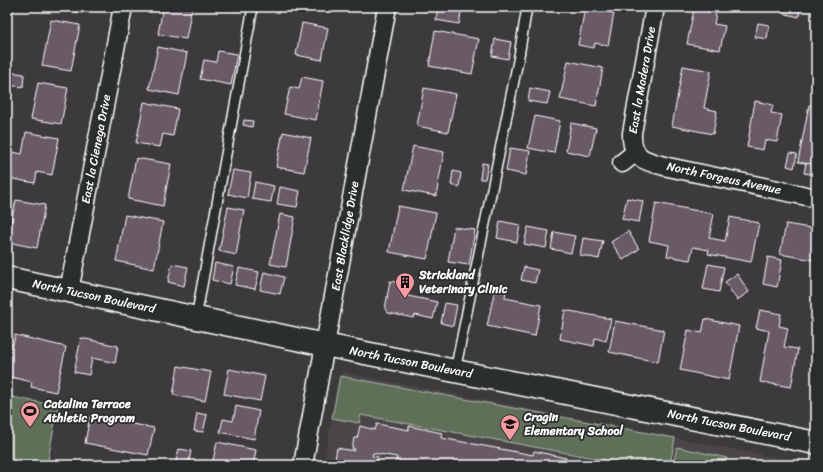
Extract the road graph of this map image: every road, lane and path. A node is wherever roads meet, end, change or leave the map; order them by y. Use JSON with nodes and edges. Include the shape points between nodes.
{"nodes":[{"id":1,"x":8,"y":7,"type":"edge"},
{"id":2,"x":123,"y":7,"type":"edge"},
{"id":3,"x":253,"y":7,"type":"edge"},
{"id":4,"x":387,"y":7,"type":"edge"},
{"id":5,"x":527,"y":7,"type":"edge"},
{"id":6,"x":655,"y":7,"type":"edge"},
{"id":7,"x":7,"y":12,"type":"edge"},
{"id":8,"x":629,"y":157,"type":"joint"},
{"id":9,"x":816,"y":198,"type":"edge"},
{"id":10,"x":7,"y":278,"type":"edge"},
{"id":11,"x":69,"y":291,"type":"junction"},
{"id":12,"x":196,"y":318,"type":"junction"},
{"id":13,"x":324,"y":345,"type":"junction"},
{"id":14,"x":455,"y":371,"type":"junction"},
{"id":15,"x":816,"y":443,"type":"edge"},
{"id":16,"x":303,"y":465,"type":"edge"}],
"edges":[{"from":1,"to":7,"type":"lane"},
{"from":2,"to":11,"type":"street","name":"East la Cienega Drive"},
{"from":3,"to":12,"type":"lane"},
{"from":4,"to":13,"type":"street","name":"East Blacklidge Drive"},
{"from":5,"to":14,"type":"lane"},
{"from":6,"to":8,"type":"street","name":"East la Madera Drive"},
{"from":8,"to":9,"type":"street","name":"North Forgeus Avenue"},
{"from":10,"to":11,"type":"main road","name":"North Tucson Boulevard"},
{"from":11,"to":12,"type":"main road","name":"North Tucson Boulevard"},
{"from":12,"to":13,"type":"main road","name":"North Tucson Boulevard"},
{"from":13,"to":14,"type":"main road","name":"North Tucson Boulevard"},
{"from":13,"to":16,"type":"street","name":"East Blacklidge Drive"},
{"from":14,"to":15,"type":"main road","name":"North Tucson Boulevard"}]}
